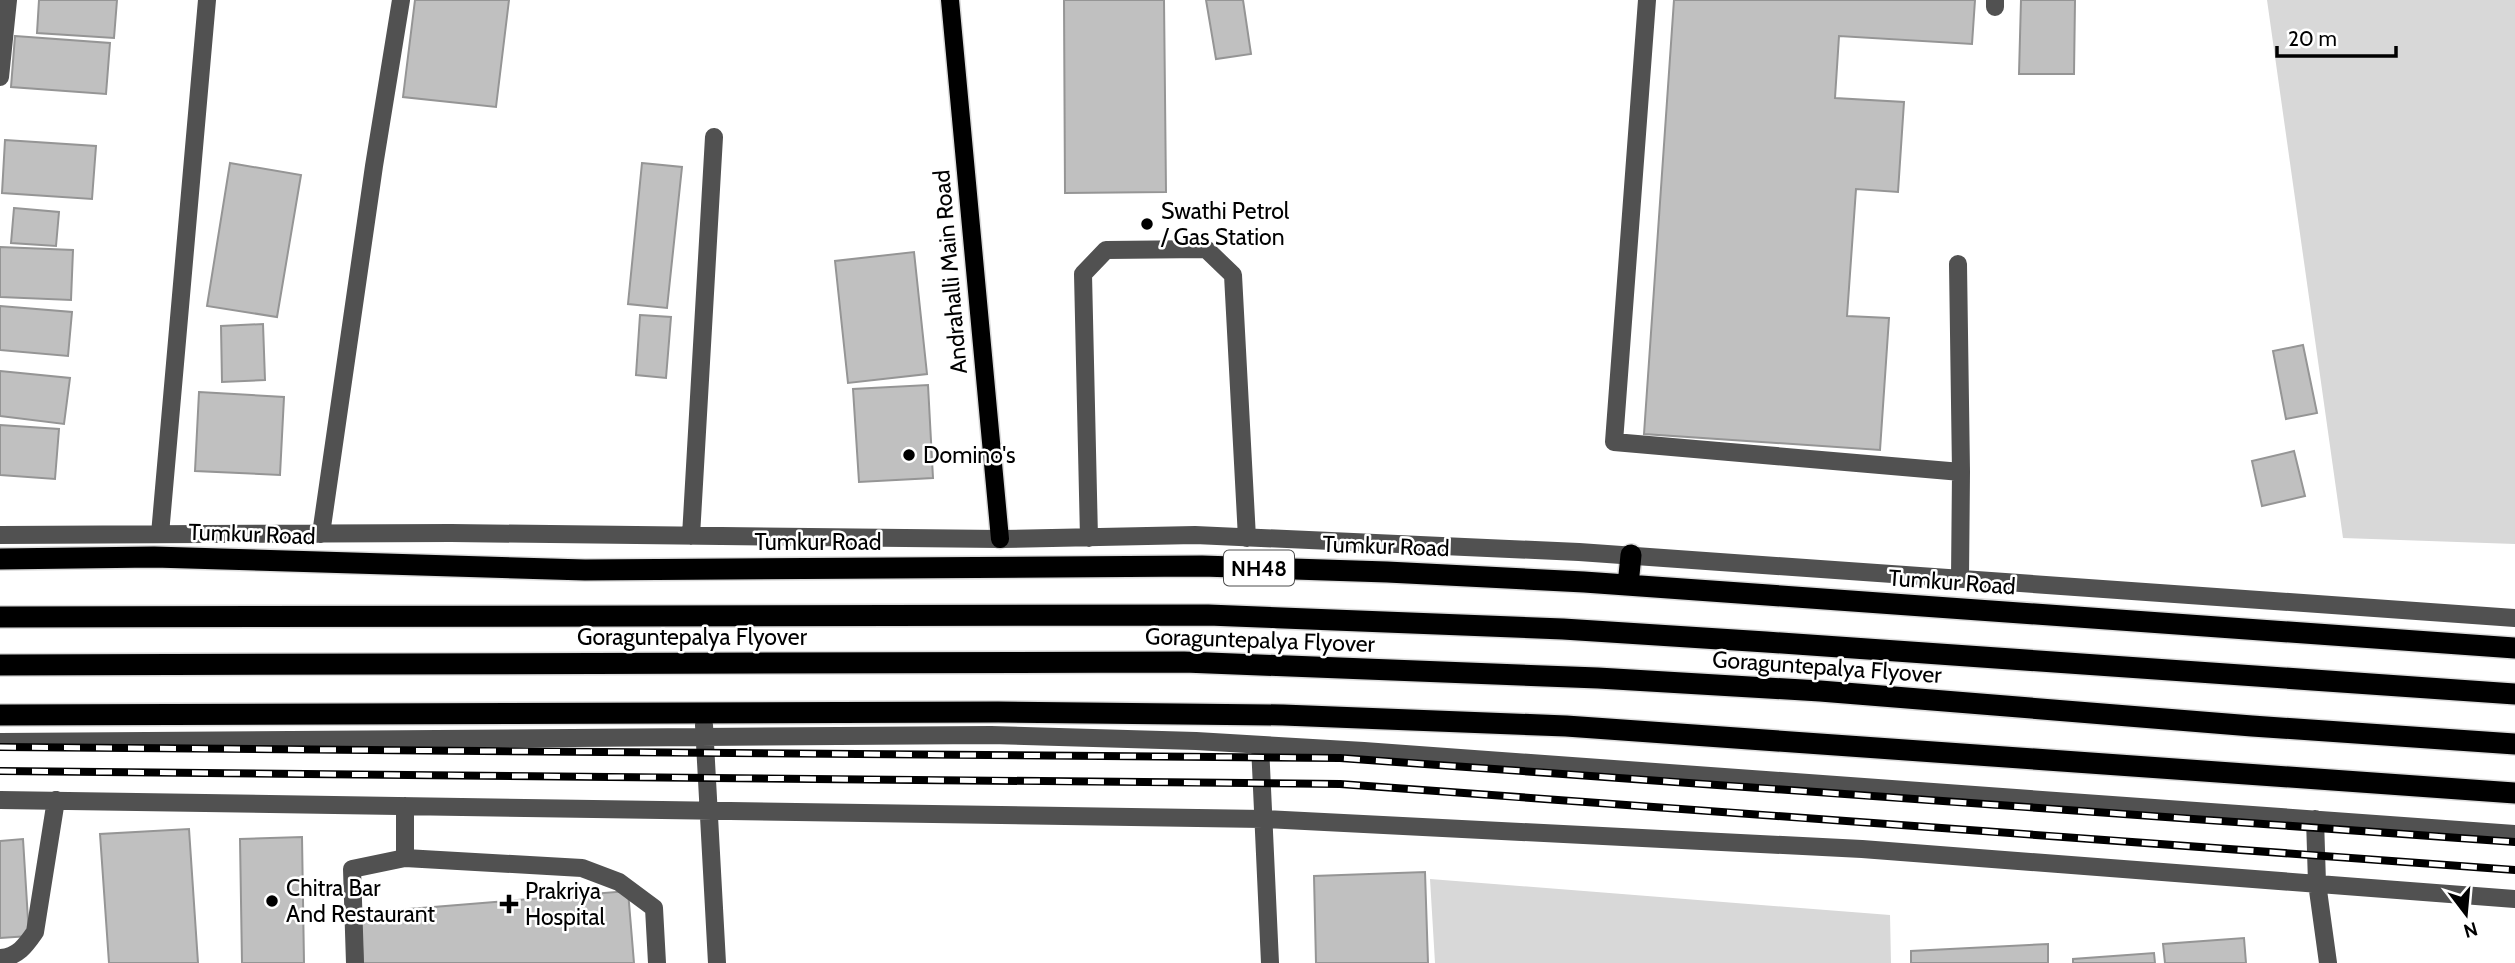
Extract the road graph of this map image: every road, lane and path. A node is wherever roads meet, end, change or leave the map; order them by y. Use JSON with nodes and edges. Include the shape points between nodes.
{"nodes":[{"id":1,"x":8,"y":0,"type":"edge"},
{"id":2,"x":207,"y":0,"type":"edge"},
{"id":3,"x":401,"y":0,"type":"edge"},
{"id":4,"x":950,"y":0,"type":"edge"},
{"id":5,"x":1647,"y":0,"type":"edge"},
{"id":6,"x":0,"y":77,"type":"edge"},
{"id":7,"x":714,"y":137,"type":"dead end"},
{"id":8,"x":1958,"y":264,"type":"dead end"},
{"id":9,"x":1961,"y":472,"type":"junction"},
{"id":10,"x":160,"y":534,"type":"junction"},
{"id":11,"x":321,"y":534,"type":"junction"},
{"id":12,"x":0,"y":535,"type":"edge"},
{"id":13,"x":691,"y":536,"type":"junction"},
{"id":14,"x":1089,"y":538,"type":"junction"},
{"id":15,"x":1247,"y":538,"type":"junction"},
{"id":16,"x":1000,"y":540,"type":"junction"},
{"id":17,"x":1631,"y":555,"type":"junction"},
{"id":18,"x":0,"y":559,"type":"edge"},
{"id":19,"x":1960,"y":578,"type":"junction"},
{"id":20,"x":1628,"y":585,"type":"junction"},
{"id":21,"x":0,"y":617,"type":"edge"},
{"id":22,"x":2515,"y":618,"type":"edge"},
{"id":23,"x":2515,"y":648,"type":"edge"},
{"id":24,"x":0,"y":664,"type":"edge"},
{"id":25,"x":2515,"y":694,"type":"edge"},
{"id":26,"x":704,"y":713,"type":"junction"},
{"id":27,"x":0,"y":715,"type":"edge"},
{"id":28,"x":704,"y":736,"type":"junction"},
{"id":29,"x":0,"y":742,"type":"edge"},
{"id":30,"x":2515,"y":744,"type":"edge"},
{"id":31,"x":1260,"y":745,"type":"junction"},
{"id":32,"x":2515,"y":793,"type":"edge"},
{"id":33,"x":0,"y":800,"type":"edge"},
{"id":34,"x":56,"y":800,"type":"junction"},
{"id":35,"x":405,"y":806,"type":"junction"},
{"id":36,"x":708,"y":810,"type":"junction"},
{"id":37,"x":1263,"y":819,"type":"junction"},
{"id":38,"x":2315,"y":819,"type":"junction"},
{"id":39,"x":2515,"y":834,"type":"edge"},
{"id":40,"x":405,"y":858,"type":"junction"},
{"id":41,"x":2317,"y":883,"type":"junction"},
{"id":42,"x":2515,"y":899,"type":"edge"},
{"id":43,"x":0,"y":958,"type":"edge"},
{"id":44,"x":355,"y":963,"type":"edge"},
{"id":45,"x":657,"y":963,"type":"edge"},
{"id":46,"x":717,"y":963,"type":"edge"},
{"id":47,"x":1269,"y":963,"type":"edge"},
{"id":48,"x":2328,"y":963,"type":"edge"}],
"edges":[{"from":1,"to":6,"type":"street"},
{"from":2,"to":10,"type":"street"},
{"from":3,"to":11,"type":"street"},
{"from":4,"to":16,"type":"main road","name":"Andrahalli Main Road"},
{"from":5,"to":9,"type":"street","via":[[1614,442]]},
{"from":7,"to":13,"type":"street"},
{"from":8,"to":9,"type":"street"},
{"from":9,"to":19,"type":"street"},
{"from":10,"to":11,"type":"street"},
{"from":10,"to":12,"type":"street"},
{"from":11,"to":13,"type":"street"},
{"from":13,"to":16,"type":"street"},
{"from":14,"to":15,"type":"street"},
{"from":14,"to":15,"type":"street","via":[[1083,274],[1106,250],[1206,249],[1233,275]]},
{"from":14,"to":16,"type":"street"},
{"from":15,"to":17,"type":"street"},
{"from":17,"to":19,"type":"street"},
{"from":17,"to":20,"type":"highway"},
{"from":18,"to":20,"type":"highway","name":"Tumkur Road","number":"NH48","via":[[154,557],[585,570],[1202,566]]},
{"from":19,"to":22,"type":"street"},
{"from":20,"to":23,"type":"highway","name":"Tumkur Road","number":"NH48"},
{"from":21,"to":25,"type":"highway","name":"Goraguntepalya Flyover","via":[[1208,615],[1563,629]]},
{"from":24,"to":30,"type":"highway","name":"Goraguntepalya Flyover","via":[[1184,662],[1820,691]]},
{"from":26,"to":27,"type":"highway"},
{"from":26,"to":28,"type":"street"},
{"from":26,"to":32,"type":"highway","via":[[1283,715],[1552,726]]},
{"from":28,"to":29,"type":"street"},
{"from":28,"to":31,"type":"street","via":[[990,735]]},
{"from":28,"to":36,"type":"street"},
{"from":31,"to":37,"type":"street"},
{"from":31,"to":38,"type":"street"},
{"from":33,"to":34,"type":"street"},
{"from":34,"to":35,"type":"street"},
{"from":34,"to":43,"type":"street","via":[[35,932],[24,948]]},
{"from":35,"to":36,"type":"street"},
{"from":35,"to":40,"type":"street"},
{"from":36,"to":37,"type":"street"},
{"from":36,"to":46,"type":"street"},
{"from":37,"to":41,"type":"street","via":[[1862,849]]},
{"from":37,"to":47,"type":"street"},
{"from":38,"to":39,"type":"street"},
{"from":38,"to":41,"type":"street"},
{"from":40,"to":44,"type":"street","via":[[352,869]]},
{"from":40,"to":45,"type":"street","via":[[582,868],[619,882],[654,908]]},
{"from":41,"to":42,"type":"street"},
{"from":41,"to":48,"type":"street"}]}
